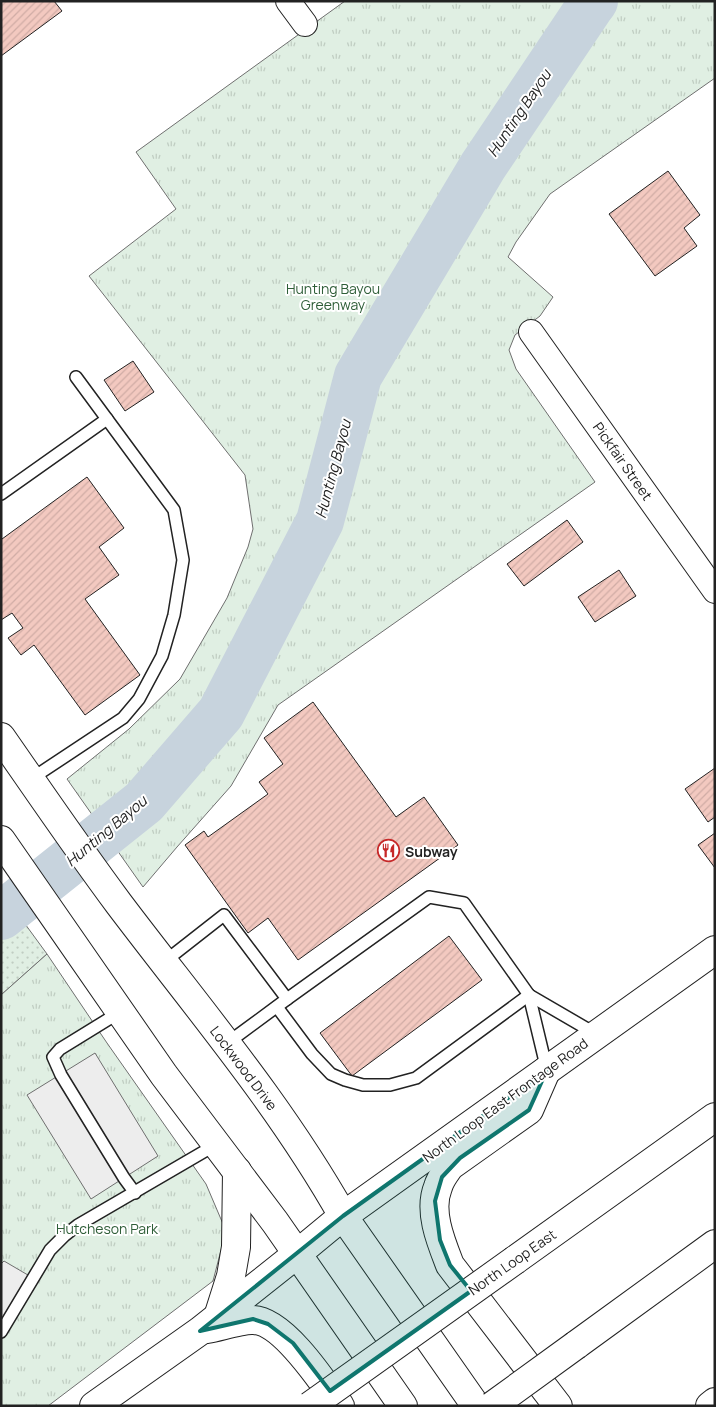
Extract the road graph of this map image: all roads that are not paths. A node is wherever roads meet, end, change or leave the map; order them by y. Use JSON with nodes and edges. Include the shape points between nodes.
{"nodes":[{"id":1,"x":288,"y":1,"type":"edge"},
{"id":2,"x":305,"y":24,"type":"dead end"},
{"id":3,"x":531,"y":332,"type":"dead end"},
{"id":4,"x":76,"y":377,"type":"dead end"},
{"id":5,"x":108,"y":419,"type":"junction"},
{"id":6,"x":1,"y":494,"type":"edge"},
{"id":7,"x":715,"y":591,"type":"edge"},
{"id":8,"x":1,"y":737,"type":"edge"},
{"id":9,"x":31,"y":779,"type":"junction"},
{"id":10,"x":7,"y":849,"type":"edge"},
{"id":11,"x":715,"y":950,"type":"edge"},
{"id":12,"x":164,"y":962,"type":"junction"},
{"id":13,"x":529,"y":995,"type":"junction"},
{"id":14,"x":287,"y":1000,"type":"junction"},
{"id":15,"x":277,"y":1008,"type":"junction"},
{"id":16,"x":120,"y":1012,"type":"junction"},
{"id":17,"x":596,"y":1034,"type":"junction"},
{"id":18,"x":226,"y":1044,"type":"junction"},
{"id":19,"x":547,"y":1070,"type":"junction"},
{"id":20,"x":715,"y":1117,"type":"edge"},
{"id":21,"x":216,"y":1144,"type":"junction"},
{"id":22,"x":237,"y":1171,"type":"junction"},
{"id":23,"x":135,"y":1193,"type":"junction"},
{"id":24,"x":343,"y":1216,"type":"junction"},
{"id":25,"x":715,"y":1244,"type":"edge"},
{"id":26,"x":297,"y":1254,"type":"junction"},
{"id":27,"x":209,"y":1324,"type":"junction"},
{"id":28,"x":1,"y":1332,"type":"edge"},
{"id":29,"x":715,"y":1402,"type":"edge"},
{"id":30,"x":94,"y":1406,"type":"edge"},
{"id":31,"x":310,"y":1406,"type":"edge"},
{"id":32,"x":340,"y":1406,"type":"edge"},
{"id":33,"x":403,"y":1406,"type":"edge"},
{"id":34,"x":476,"y":1406,"type":"edge"},
{"id":35,"x":492,"y":1406,"type":"edge"},
{"id":36,"x":558,"y":1406,"type":"edge"},
{"id":37,"x":710,"y":1406,"type":"edge"}],
"edges":[{"from":1,"to":2,"type":"street"},
{"from":3,"to":7,"type":"street","name":"Pickfair Street"},
{"from":4,"to":5,"type":"lane"},
{"from":5,"to":6,"type":"lane"},
{"from":5,"to":9,"type":"lane","via":[[174,510],[183,560],[174,615],[162,656],[139,699],[123,718]]},
{"from":8,"to":9,"type":"main road","name":"Lockwood Drive"},
{"from":9,"to":12,"type":"main road","name":"Lockwood Drive","via":[[118,903]]},
{"from":10,"to":16,"type":"main road"},
{"from":11,"to":17,"type":"main road","name":"North Loop East Frontage Road"},
{"from":12,"to":14,"type":"lane","via":[[224,915]]},
{"from":12,"to":18,"type":"main road","name":"Lockwood Drive"},
{"from":13,"to":14,"type":"lane","via":[[464,903],[429,897]]},
{"from":13,"to":15,"type":"lane","via":[[416,1078],[390,1085],[363,1085],[331,1074]]},
{"from":13,"to":17,"type":"lane"},
{"from":13,"to":19,"type":"lane"},
{"from":14,"to":15,"type":"lane"},
{"from":15,"to":18,"type":"lane"},
{"from":16,"to":21,"type":"main road"},
{"from":16,"to":23,"type":"lane","via":[[60,1049],[53,1058]]},
{"from":17,"to":19,"type":"main road","name":"North Loop East Frontage Road"},
{"from":18,"to":24,"type":"main road","name":"Lockwood Drive","via":[[280,1115]]},
{"from":19,"to":24,"type":"main road","name":"North Loop East Frontage Road"},
{"from":19,"to":36,"type":"main road","via":[[529,1110],[450,1166],[437,1188],[435,1201],[440,1240],[450,1265]]},
{"from":20,"to":31,"type":"main road","name":"North Loop East","bridge":true},
{"from":21,"to":22,"type":"main road"},
{"from":21,"to":23,"type":"lane"},
{"from":22,"to":26,"type":"main road"},
{"from":22,"to":27,"type":"main road","via":[[236,1247],[231,1276]]},
{"from":23,"to":28,"type":"lane","via":[[78,1225],[50,1250]]},
{"from":24,"to":26,"type":"main road","name":"North Loop East Frontage Road"},
{"from":24,"to":34,"type":"main road","name":"Lockwood Drive"},
{"from":25,"to":35,"type":"main road","bridge":true},
{"from":26,"to":27,"type":"main road","name":"North Loop East Frontage Road"},
{"from":26,"to":33,"type":"main road"},
{"from":27,"to":30,"type":"main road","name":"North Loop East Frontage Road"},
{"from":27,"to":32,"type":"main road","via":[[253,1319],[268,1324],[293,1343]]},
{"from":29,"to":37,"type":"main road"}]}
